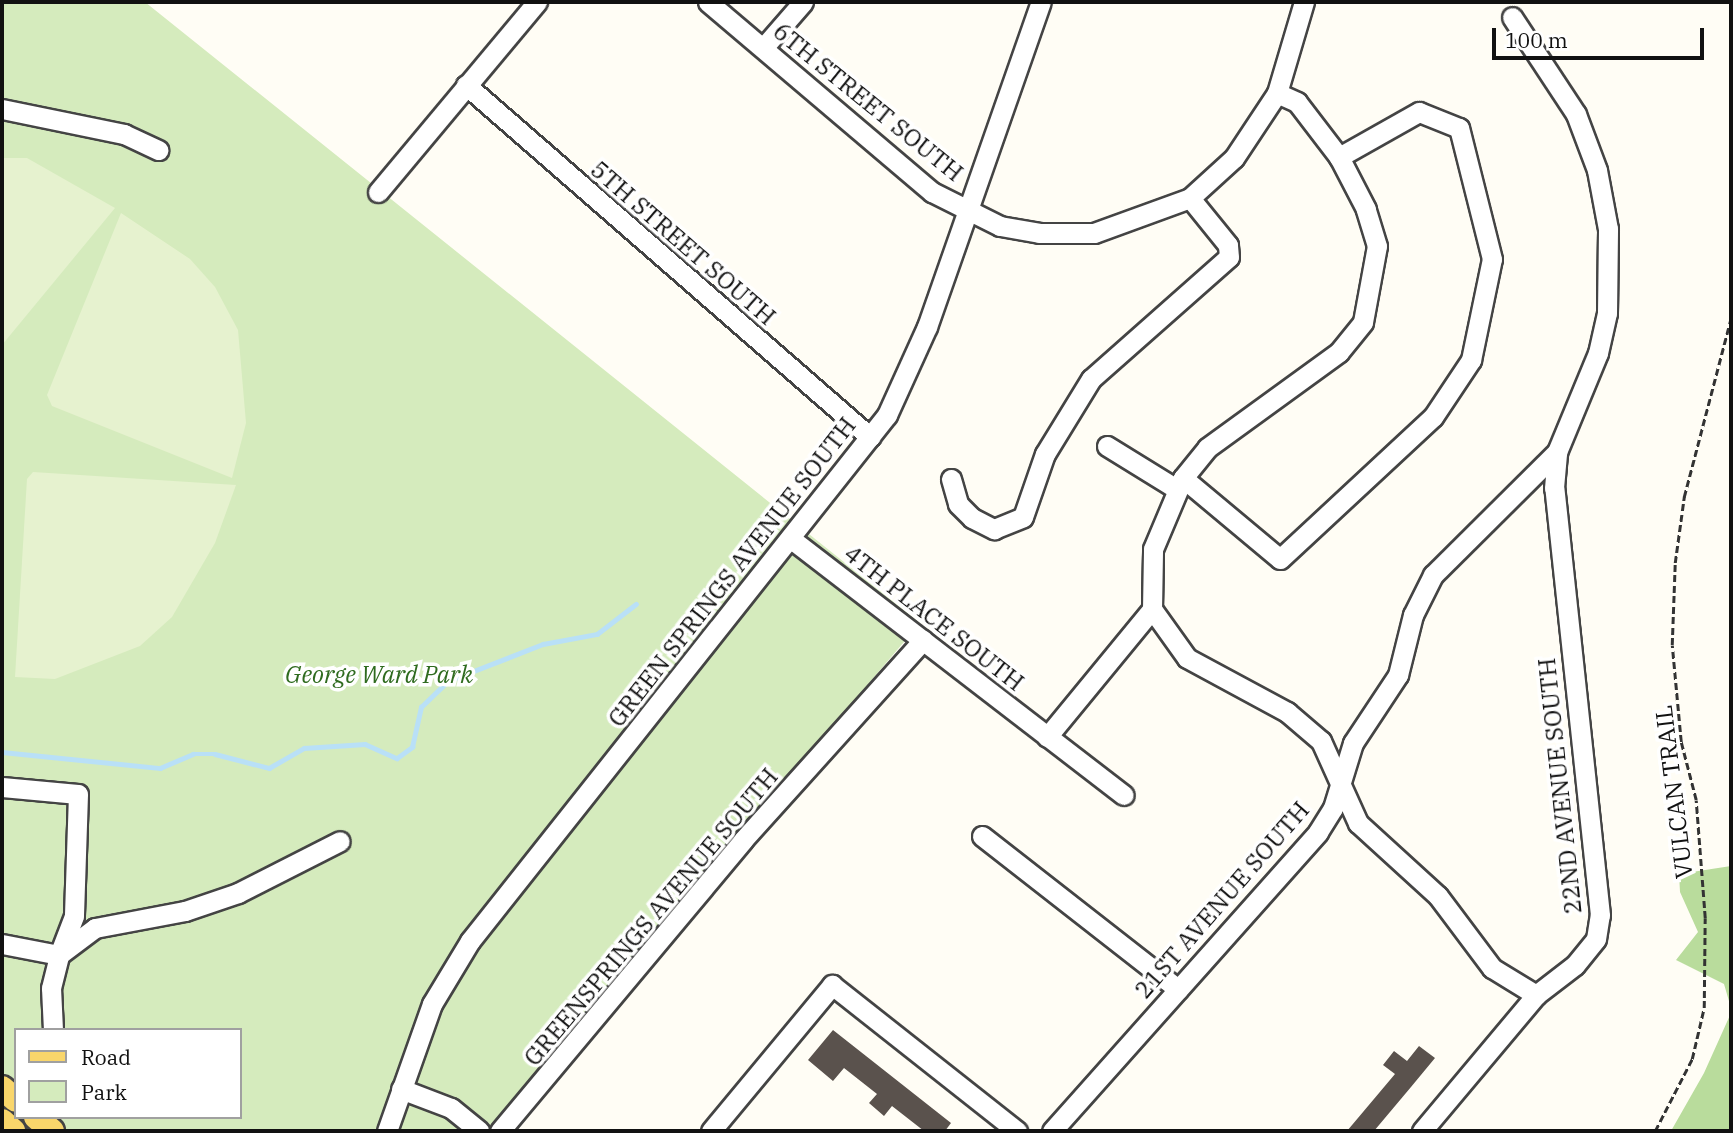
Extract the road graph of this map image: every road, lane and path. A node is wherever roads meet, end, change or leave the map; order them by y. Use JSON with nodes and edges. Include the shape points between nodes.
{"nodes":[{"id":1,"x":537,"y":2,"type":"edge"},
{"id":2,"x":708,"y":2,"type":"edge"},
{"id":3,"x":803,"y":2,"type":"edge"},
{"id":4,"x":1041,"y":2,"type":"edge"},
{"id":5,"x":1304,"y":2,"type":"edge"},
{"id":6,"x":1512,"y":17,"type":"dead end"},
{"id":7,"x":763,"y":48,"type":"junction"},
{"id":8,"x":466,"y":85,"type":"junction"},
{"id":9,"x":1277,"y":93,"type":"junction"},
{"id":10,"x":2,"y":109,"type":"edge"},
{"id":11,"x":158,"y":150,"type":"dead end"},
{"id":12,"x":1339,"y":157,"type":"junction"},
{"id":13,"x":378,"y":192,"type":"dead end"},
{"id":14,"x":1190,"y":198,"type":"junction"},
{"id":15,"x":966,"y":211,"type":"junction"},
{"id":16,"x":1731,"y":318,"type":"edge"},
{"id":17,"x":870,"y":437,"type":"junction"},
{"id":18,"x":1107,"y":446,"type":"dead end"},
{"id":19,"x":1557,"y":452,"type":"junction"},
{"id":20,"x":951,"y":479,"type":"dead end"},
{"id":21,"x":1179,"y":483,"type":"junction"},
{"id":22,"x":790,"y":538,"type":"junction"},
{"id":23,"x":1152,"y":609,"type":"junction"},
{"id":24,"x":923,"y":640,"type":"junction"},
{"id":25,"x":1047,"y":737,"type":"junction"},
{"id":26,"x":1340,"y":784,"type":"junction"},
{"id":27,"x":2,"y":788,"type":"edge"},
{"id":28,"x":1124,"y":795,"type":"dead end"},
{"id":29,"x":982,"y":836,"type":"dead end"},
{"id":30,"x":340,"y":841,"type":"dead end"},
{"id":31,"x":2,"y":944,"type":"edge"},
{"id":32,"x":59,"y":955,"type":"junction"},
{"id":33,"x":1178,"y":989,"type":"junction"},
{"id":34,"x":1536,"y":995,"type":"junction"},
{"id":35,"x":53,"y":1028,"type":"edge"},
{"id":36,"x":401,"y":1089,"type":"junction"},
{"id":37,"x":38,"y":1119,"type":"edge"},
{"id":38,"x":52,"y":1131,"type":"edge"},
{"id":39,"x":387,"y":1131,"type":"edge"},
{"id":40,"x":479,"y":1131,"type":"edge"},
{"id":41,"x":500,"y":1131,"type":"edge"},
{"id":42,"x":711,"y":1131,"type":"edge"},
{"id":43,"x":1017,"y":1131,"type":"edge"},
{"id":44,"x":1052,"y":1131,"type":"edge"},
{"id":45,"x":1422,"y":1131,"type":"edge"},
{"id":46,"x":1655,"y":1131,"type":"edge"}],
"edges":[{"from":1,"to":8,"type":"street"},
{"from":2,"to":7,"type":"street","name":"6TH STREET SOUTH"},
{"from":3,"to":7,"type":"street"},
{"from":4,"to":15,"type":"street","name":"GREEN SPRINGS AVENUE SOUTH"},
{"from":5,"to":9,"type":"street"},
{"from":6,"to":19,"type":"street","name":"21ST AVENUE SOUTH","via":[[1544,55],[1576,114],[1597,170],[1608,229],[1606,313],[1598,353]]},
{"from":7,"to":15,"type":"street","name":"6TH STREET SOUTH","via":[[932,192]]},
{"from":8,"to":13,"type":"street"},
{"from":8,"to":17,"type":"street","name":"5TH STREET SOUTH"},
{"from":9,"to":12,"type":"street","via":[[1297,102]]},
{"from":9,"to":14,"type":"street","via":[[1234,158]]},
{"from":10,"to":11,"type":"street","via":[[124,134]]},
{"from":12,"to":21,"type":"street","via":[[1377,246],[1363,322],[1339,352],[1207,448]]},
{"from":12,"to":21,"type":"street","via":[[1419,112],[1459,128],[1492,259],[1471,360],[1433,417],[1280,559]]},
{"from":14,"to":15,"type":"street","name":"6TH STREET SOUTH","via":[[1094,233],[1039,233]]},
{"from":14,"to":20,"type":"street","via":[[1228,245],[1229,257],[1091,379],[1045,454],[1023,517],[994,529],[972,518],[958,504]]},
{"from":15,"to":17,"type":"street","name":"GREEN SPRINGS AVENUE SOUTH","via":[[927,327],[891,407]]},
{"from":16,"to":46,"type":"path","name":"VULCAN TRAIL","via":[[1687,484],[1675,563],[1672,645],[1681,742],[1696,800],[1705,918],[1704,1008],[1692,1059]]},
{"from":17,"to":22,"type":"street","name":"GREEN SPRINGS AVENUE SOUTH"},
{"from":18,"to":21,"type":"street"},
{"from":19,"to":26,"type":"street","name":"21ST AVENUE SOUTH","via":[[1533,483],[1433,575],[1413,615],[1398,675],[1353,743]]},
{"from":19,"to":34,"type":"street","name":"22ND AVENUE SOUTH","via":[[1554,488],[1600,915],[1589,948]]},
{"from":21,"to":23,"type":"street","via":[[1153,549]]},
{"from":22,"to":24,"type":"street","name":"4TH PLACE SOUTH"},
{"from":22,"to":36,"type":"street","name":"GREEN SPRINGS AVENUE SOUTH","via":[[470,941],[432,1004]]},
{"from":23,"to":25,"type":"street"},
{"from":23,"to":26,"type":"street","via":[[1187,658],[1298,720],[1321,741]]},
{"from":24,"to":25,"type":"street","name":"4TH PLACE SOUTH"},
{"from":24,"to":41,"type":"street","name":"GREENSPRINGS AVENUE SOUTH","via":[[743,840]]},
{"from":25,"to":28,"type":"street","name":"4TH PLACE SOUTH"},
{"from":26,"to":33,"type":"street","name":"21ST AVENUE SOUTH","via":[[1318,832]]},
{"from":26,"to":34,"type":"street","via":[[1358,823],[1438,896],[1492,968]]},
{"from":27,"to":32,"type":"street","via":[[78,794],[74,916]]},
{"from":29,"to":33,"type":"street"},
{"from":30,"to":32,"type":"street","via":[[238,893],[185,911],[95,928]]},
{"from":31,"to":32,"type":"street"},
{"from":32,"to":35,"type":"street","via":[[51,988]]},
{"from":33,"to":44,"type":"street","name":"21ST AVENUE SOUTH"},
{"from":34,"to":45,"type":"street","name":"22ND AVENUE SOUTH"},
{"from":36,"to":39,"type":"street","name":"GREEN SPRINGS AVENUE SOUTH"},
{"from":36,"to":40,"type":"street","via":[[451,1108]]},
{"from":37,"to":38,"type":"main road"},
{"from":42,"to":43,"type":"street","via":[[832,985]]}]}
